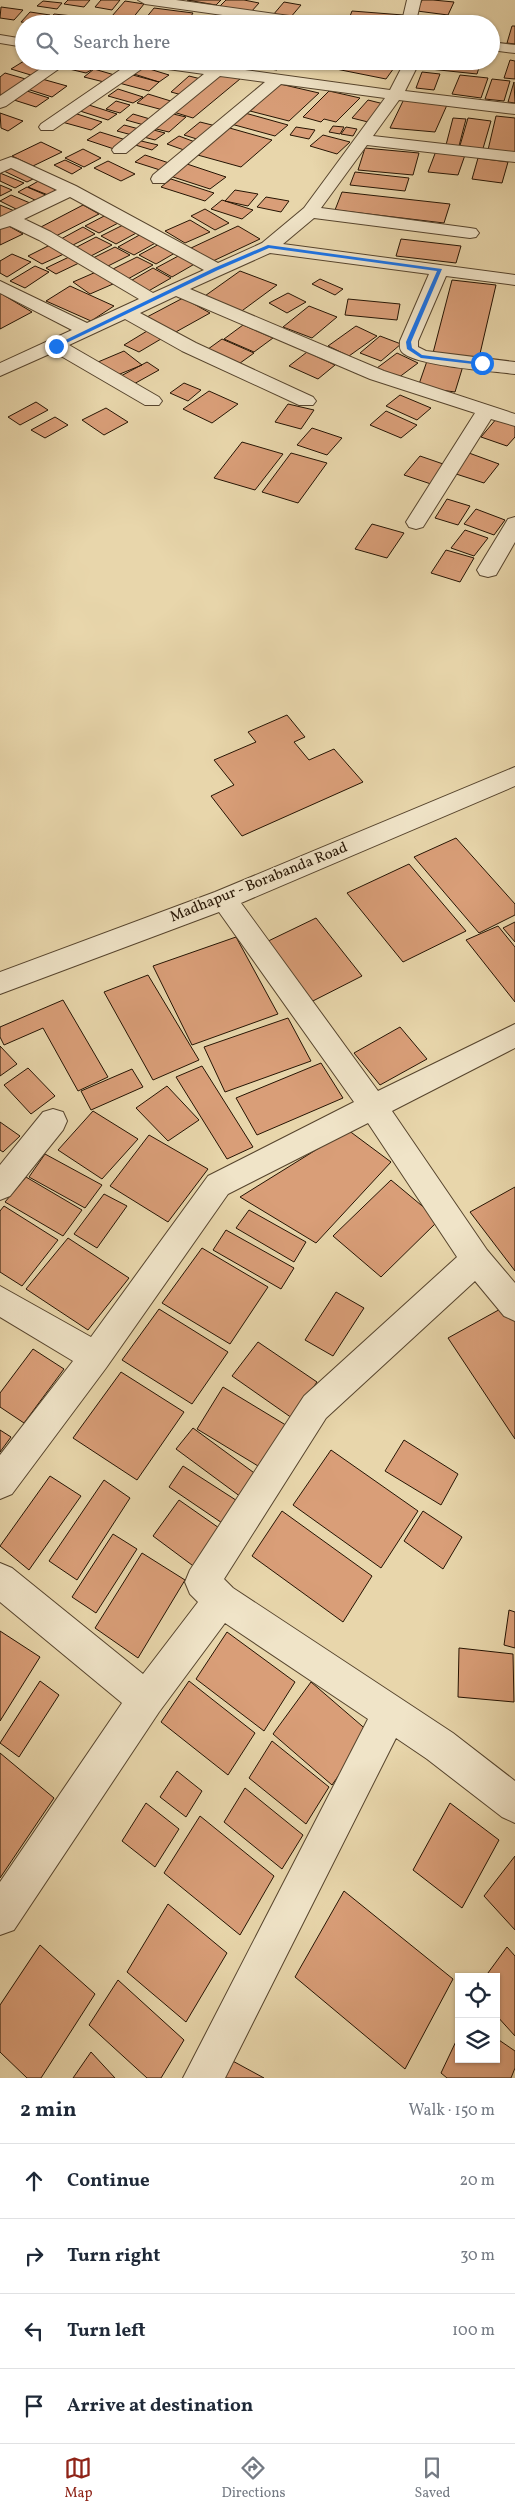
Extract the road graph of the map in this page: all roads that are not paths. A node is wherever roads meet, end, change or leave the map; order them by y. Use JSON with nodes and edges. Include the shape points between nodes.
{"nodes":[{"id":1,"x":145,"y":0,"type":"edge"},
{"id":2,"x":414,"y":0,"type":"edge"},
{"id":3,"x":203,"y":8,"type":"junction"},
{"id":4,"x":198,"y":15,"type":"edge"},
{"id":5,"x":253,"y":15,"type":"edge"},
{"id":6,"x":410,"y":15,"type":"edge"},
{"id":7,"x":2,"y":42,"type":"edge"},
{"id":8,"x":15,"y":43,"type":"edge"},
{"id":9,"x":500,"y":47,"type":"edge"},
{"id":10,"x":515,"y":49,"type":"edge"},
{"id":11,"x":49,"y":70,"type":"edge"},
{"id":12,"x":131,"y":70,"type":"edge"},
{"id":13,"x":210,"y":70,"type":"edge"},
{"id":14,"x":408,"y":70,"type":"edge"},
{"id":15,"x":216,"y":71,"type":"junction"},
{"id":16,"x":278,"y":79,"type":"junction"},
{"id":17,"x":395,"y":95,"type":"junction"},
{"id":18,"x":0,"y":103,"type":"edge"},
{"id":19,"x":515,"y":109,"type":"edge"},
{"id":20,"x":47,"y":127,"type":"dead end"},
{"id":21,"x":362,"y":140,"type":"junction"},
{"id":22,"x":120,"y":150,"type":"dead end"},
{"id":23,"x":515,"y":157,"type":"edge"},
{"id":24,"x":0,"y":168,"type":"edge"},
{"id":25,"x":159,"y":180,"type":"dead end"},
{"id":26,"x":70,"y":190,"type":"junction"},
{"id":27,"x":310,"y":212,"type":"junction"},
{"id":28,"x":5,"y":221,"type":"edge"},
{"id":29,"x":470,"y":233,"type":"dead end"},
{"id":30,"x":268,"y":247,"type":"junction"},
{"id":31,"x":216,"y":269,"type":"junction"},
{"id":32,"x":440,"y":270,"type":"junction"},
{"id":33,"x":515,"y":280,"type":"edge"},
{"id":34,"x":0,"y":286,"type":"edge"},
{"id":35,"x":174,"y":289,"type":"junction"},
{"id":36,"x":151,"y":299,"type":"junction"},
{"id":37,"x":127,"y":313,"type":"junction"},
{"id":38,"x":88,"y":331,"type":"junction"},
{"id":39,"x":56,"y":346,"type":"junction"},
{"id":40,"x":0,"y":354,"type":"edge"},
{"id":41,"x":8,"y":366,"type":"edge"},
{"id":42,"x":515,"y":368,"type":"edge"},
{"id":43,"x":152,"y":401,"type":"dead end"},
{"id":44,"x":306,"y":401,"type":"dead end"},
{"id":45,"x":486,"y":411,"type":"junction"},
{"id":46,"x":515,"y":420,"type":"edge"},
{"id":47,"x":416,"y":522,"type":"dead end"},
{"id":48,"x":515,"y":524,"type":"edge"},
{"id":49,"x":488,"y":570,"type":"dead end"},
{"id":50,"x":515,"y":776,"type":"edge"},
{"id":51,"x":224,"y":899,"type":"junction"},
{"id":52,"x":0,"y":983,"type":"edge"},
{"id":53,"x":515,"y":1035,"type":"edge"},
{"id":54,"x":373,"y":1106,"type":"junction"},
{"id":55,"x":53,"y":1121,"type":"dead end"},
{"id":56,"x":0,"y":1187,"type":"edge"},
{"id":57,"x":476,"y":1260,"type":"junction"},
{"id":58,"x":0,"y":1300,"type":"edge"},
{"id":59,"x":515,"y":1306,"type":"edge"},
{"id":60,"x":95,"y":1357,"type":"junction"},
{"id":61,"x":0,"y":1482,"type":"edge"},
{"id":62,"x":0,"y":1580,"type":"edge"},
{"id":63,"x":221,"y":1600,"type":"junction"},
{"id":64,"x":146,"y":1699,"type":"junction"},
{"id":65,"x":390,"y":1713,"type":"junction"},
{"id":66,"x":515,"y":1804,"type":"edge"},
{"id":67,"x":0,"y":1916,"type":"edge"},
{"id":68,"x":203,"y":2078,"type":"edge"}],
"edges":[{"from":1,"to":3,"type":"street"},
{"from":2,"to":6,"type":"street"},
{"from":3,"to":4,"type":"street"},
{"from":3,"to":5,"type":"street"},
{"from":7,"to":8,"type":"street"},
{"from":9,"to":10,"type":"street"},
{"from":11,"to":18,"type":"street"},
{"from":12,"to":20,"type":"street"},
{"from":13,"to":15,"type":"street"},
{"from":14,"to":17,"type":"street"},
{"from":15,"to":16,"type":"street"},
{"from":15,"to":22,"type":"street"},
{"from":16,"to":17,"type":"street"},
{"from":16,"to":25,"type":"street"},
{"from":17,"to":19,"type":"street"},
{"from":17,"to":21,"type":"street"},
{"from":21,"to":23,"type":"street"},
{"from":21,"to":27,"type":"street"},
{"from":24,"to":26,"type":"street","via":[[11,162]]},
{"from":26,"to":28,"type":"street"},
{"from":26,"to":31,"type":"street"},
{"from":27,"to":29,"type":"street"},
{"from":27,"to":30,"type":"street"},
{"from":28,"to":36,"type":"street","via":[[45,236]]},
{"from":30,"to":31,"type":"street"},
{"from":30,"to":32,"type":"street"},
{"from":31,"to":35,"type":"street"},
{"from":32,"to":33,"type":"street"},
{"from":32,"to":42,"type":"street","via":[[409,342],[409,349],[421,356]]},
{"from":34,"to":38,"type":"street"},
{"from":35,"to":36,"type":"street"},
{"from":35,"to":45,"type":"street","via":[[377,374]]},
{"from":36,"to":37,"type":"street"},
{"from":37,"to":38,"type":"street"},
{"from":37,"to":44,"type":"street"},
{"from":38,"to":39,"type":"street"},
{"from":39,"to":41,"type":"street"},
{"from":39,"to":43,"type":"street"},
{"from":40,"to":41,"type":"street"},
{"from":45,"to":46,"type":"street"},
{"from":45,"to":47,"type":"street"},
{"from":48,"to":49,"type":"street"},
{"from":50,"to":51,"type":"street","name":"Madhapur - Borabanda Road"},
{"from":51,"to":52,"type":"street","name":"Madhapur - Borabanda Road"},
{"from":51,"to":54,"type":"street"},
{"from":53,"to":54,"type":"street"},
{"from":54,"to":57,"type":"street"},
{"from":54,"to":60,"type":"street","via":[[218,1185]]},
{"from":55,"to":56,"type":"street"},
{"from":57,"to":59,"type":"street"},
{"from":57,"to":63,"type":"street","via":[[315,1407],[202,1582]]},
{"from":58,"to":60,"type":"street"},
{"from":60,"to":61,"type":"street"},
{"from":62,"to":64,"type":"street"},
{"from":63,"to":64,"type":"street"},
{"from":63,"to":65,"type":"street"},
{"from":64,"to":67,"type":"street"},
{"from":65,"to":66,"type":"street","via":[[440,1746]]},
{"from":65,"to":68,"type":"street"}]}
